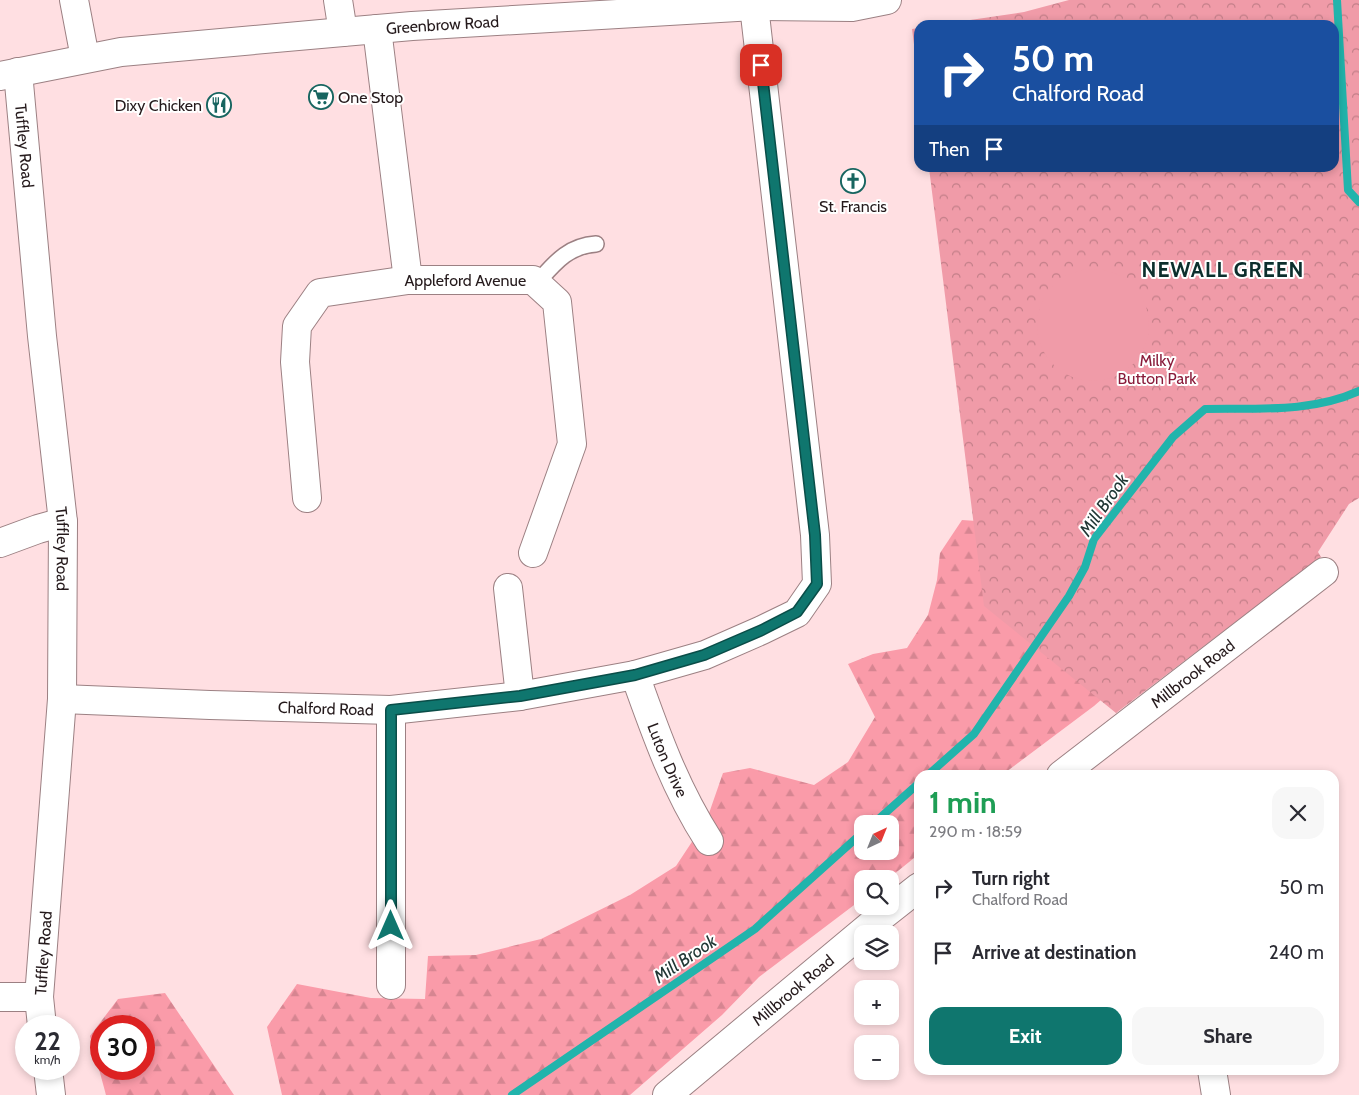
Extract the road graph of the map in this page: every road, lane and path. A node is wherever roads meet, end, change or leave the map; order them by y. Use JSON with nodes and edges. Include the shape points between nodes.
{"nodes":[{"id":1,"x":74,"y":0,"type":"edge"},
{"id":2,"x":338,"y":0,"type":"edge"},
{"id":3,"x":887,"y":0,"type":"edge"},
{"id":4,"x":754,"y":6,"type":"junction"},
{"id":5,"x":378,"y":29,"type":"junction"},
{"id":6,"x":343,"y":32,"type":"junction"},
{"id":7,"x":85,"y":58,"type":"junction"},
{"id":8,"x":9,"y":74,"type":"edge"},
{"id":9,"x":596,"y":244,"type":"dead end"},
{"id":10,"x":408,"y":280,"type":"junction"},
{"id":11,"x":536,"y":284,"type":"junction"},
{"id":12,"x":307,"y":498,"type":"dead end"},
{"id":13,"x":62,"y":522,"type":"junction"},
{"id":14,"x":0,"y":543,"type":"edge"},
{"id":15,"x":533,"y":553,"type":"dead end"},
{"id":16,"x":1324,"y":572,"type":"dead end"},
{"id":17,"x":508,"y":588,"type":"dead end"},
{"id":18,"x":635,"y":675,"type":"junction"},
{"id":19,"x":520,"y":696,"type":"junction"},
{"id":20,"x":62,"y":699,"type":"junction"},
{"id":21,"x":391,"y":710,"type":"junction"},
{"id":22,"x":1067,"y":770,"type":"edge"},
{"id":23,"x":709,"y":841,"type":"dead end"},
{"id":24,"x":914,"y":891,"type":"edge"},
{"id":25,"x":391,"y":985,"type":"dead end"},
{"id":26,"x":0,"y":997,"type":"edge"},
{"id":27,"x":39,"y":997,"type":"junction"},
{"id":28,"x":41,"y":1015,"type":"edge"},
{"id":29,"x":1213,"y":1075,"type":"edge"},
{"id":30,"x":49,"y":1080,"type":"edge"},
{"id":31,"x":51,"y":1095,"type":"edge"},
{"id":32,"x":667,"y":1095,"type":"edge"},
{"id":33,"x":1216,"y":1095,"type":"edge"}],
"edges":[{"from":1,"to":7,"type":"street"},
{"from":2,"to":6,"type":"street"},
{"from":3,"to":4,"type":"street","name":"Greenbrow Road","via":[[852,7]]},
{"from":4,"to":5,"type":"street","name":"Greenbrow Road"},
{"from":4,"to":18,"type":"street","name":"Chalford Road","via":[[815,535],[817,584],[797,612],[771,626],[704,655]]},
{"from":5,"to":6,"type":"street","name":"Greenbrow Road"},
{"from":5,"to":10,"type":"street"},
{"from":6,"to":7,"type":"street","name":"Greenbrow Road"},
{"from":7,"to":8,"type":"street","name":"Greenbrow Road"},
{"from":8,"to":13,"type":"street","name":"Tuffley Road"},
{"from":9,"to":11,"type":"lane","via":[[583,245],[560,257]]},
{"from":10,"to":11,"type":"street","name":"Appleford Avenue","via":[[533,280]]},
{"from":10,"to":12,"type":"street","name":"Appleford Avenue","via":[[320,293],[297,326],[295,362]]},
{"from":11,"to":15,"type":"street","name":"Appleford Avenue","via":[[557,302],[572,444]]},
{"from":13,"to":14,"type":"street"},
{"from":13,"to":20,"type":"street","name":"Tuffley Road"},
{"from":16,"to":22,"type":"street","name":"Millbrook Road"},
{"from":17,"to":19,"type":"street"},
{"from":18,"to":19,"type":"street","name":"Chalford Road"},
{"from":18,"to":23,"type":"street","name":"Luton Drive","via":[[680,793]]},
{"from":19,"to":21,"type":"street","name":"Chalford Road"},
{"from":20,"to":21,"type":"street","name":"Chalford Road"},
{"from":20,"to":27,"type":"street","name":"Tuffley Road"},
{"from":21,"to":25,"type":"street"},
{"from":24,"to":32,"type":"street","name":"Millbrook Road"},
{"from":26,"to":27,"type":"street"},
{"from":27,"to":28,"type":"street","name":"Tuffley Road"},
{"from":29,"to":33,"type":"street"},
{"from":30,"to":31,"type":"street"}]}
